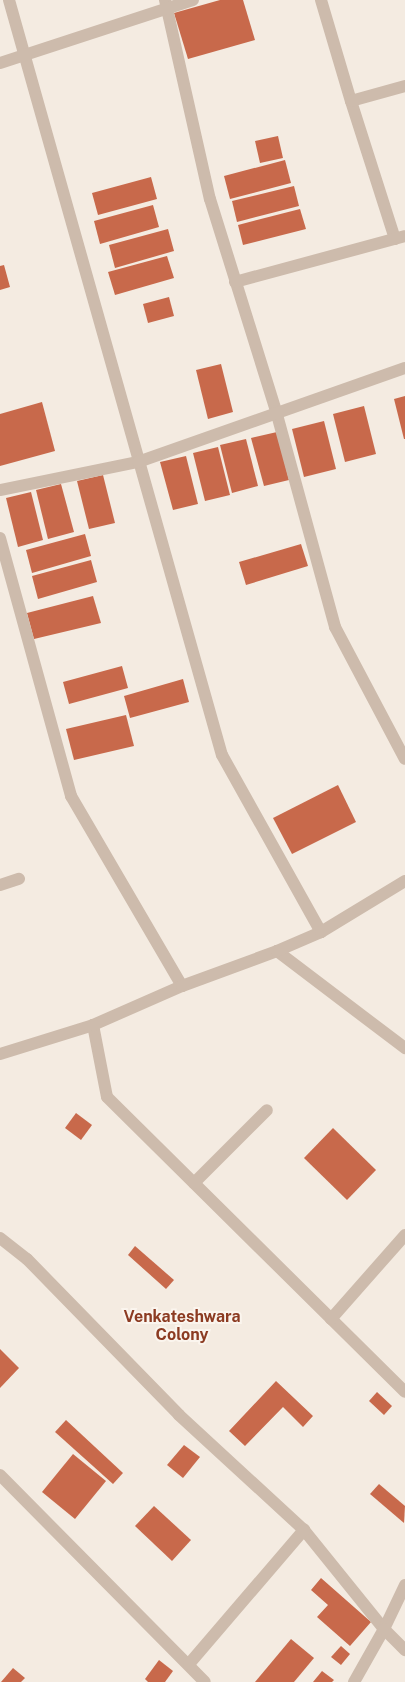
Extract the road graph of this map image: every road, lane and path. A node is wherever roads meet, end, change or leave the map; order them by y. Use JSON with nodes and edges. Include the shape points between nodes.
{"nodes":[{"id":1,"x":9,"y":0,"type":"edge"},
{"id":2,"x":193,"y":0,"type":"edge"},
{"id":3,"x":321,"y":0,"type":"edge"},
{"id":4,"x":166,"y":3,"type":"edge"},
{"id":5,"x":23,"y":56,"type":"junction"},
{"id":6,"x":0,"y":63,"type":"edge"},
{"id":7,"x":405,"y":86,"type":"edge"},
{"id":8,"x":351,"y":101,"type":"junction"},
{"id":9,"x":400,"y":237,"type":"edge"},
{"id":10,"x":236,"y":282,"type":"junction"},
{"id":11,"x":405,"y":368,"type":"edge"},
{"id":12,"x":276,"y":411,"type":"junction"},
{"id":13,"x":138,"y":462,"type":"junction"},
{"id":14,"x":0,"y":490,"type":"edge"},
{"id":15,"x":0,"y":538,"type":"edge"},
{"id":16,"x":405,"y":759,"type":"edge"},
{"id":17,"x":19,"y":879,"type":"dead end"},
{"id":18,"x":405,"y":881,"type":"edge"},
{"id":19,"x":0,"y":886,"type":"edge"},
{"id":20,"x":321,"y":932,"type":"junction"},
{"id":21,"x":277,"y":951,"type":"junction"},
{"id":22,"x":182,"y":986,"type":"junction"},
{"id":23,"x":93,"y":1025,"type":"junction"},
{"id":24,"x":405,"y":1048,"type":"edge"},
{"id":25,"x":0,"y":1054,"type":"edge"},
{"id":26,"x":267,"y":1110,"type":"dead end"},
{"id":27,"x":194,"y":1183,"type":"junction"},
{"id":28,"x":405,"y":1235,"type":"edge"},
{"id":29,"x":0,"y":1238,"type":"edge"},
{"id":30,"x":331,"y":1319,"type":"junction"},
{"id":31,"x":405,"y":1392,"type":"edge"},
{"id":32,"x":0,"y":1475,"type":"edge"},
{"id":33,"x":304,"y":1530,"type":"junction"},
{"id":34,"x":405,"y":1585,"type":"edge"},
{"id":35,"x":384,"y":1629,"type":"junction"},
{"id":36,"x":405,"y":1650,"type":"edge"},
{"id":37,"x":189,"y":1664,"type":"junction"},
{"id":38,"x":205,"y":1682,"type":"edge"},
{"id":39,"x":354,"y":1682,"type":"edge"}],
"edges":[{"from":1,"to":5,"type":"street"},
{"from":2,"to":4,"type":"street"},
{"from":3,"to":8,"type":"street"},
{"from":4,"to":5,"type":"street"},
{"from":4,"to":10,"type":"street","via":[[210,199]]},
{"from":5,"to":6,"type":"street"},
{"from":5,"to":13,"type":"street"},
{"from":7,"to":8,"type":"street"},
{"from":8,"to":9,"type":"street"},
{"from":9,"to":10,"type":"street"},
{"from":10,"to":12,"type":"street"},
{"from":11,"to":12,"type":"street"},
{"from":12,"to":13,"type":"street"},
{"from":12,"to":16,"type":"street","via":[[335,627]]},
{"from":13,"to":14,"type":"street"},
{"from":13,"to":20,"type":"street","via":[[222,755]]},
{"from":15,"to":22,"type":"street","via":[[71,796]]},
{"from":17,"to":19,"type":"street"},
{"from":18,"to":20,"type":"street"},
{"from":20,"to":21,"type":"street"},
{"from":21,"to":22,"type":"street"},
{"from":21,"to":24,"type":"street"},
{"from":22,"to":23,"type":"street"},
{"from":23,"to":25,"type":"street"},
{"from":23,"to":27,"type":"street","via":[[107,1097]]},
{"from":26,"to":27,"type":"street"},
{"from":27,"to":30,"type":"street"},
{"from":28,"to":30,"type":"street"},
{"from":29,"to":33,"type":"street","via":[[27,1259],[179,1414]]},
{"from":30,"to":31,"type":"street"},
{"from":32,"to":37,"type":"street"},
{"from":33,"to":35,"type":"street"},
{"from":33,"to":37,"type":"street"},
{"from":34,"to":35,"type":"street"},
{"from":35,"to":36,"type":"street"},
{"from":35,"to":39,"type":"street"},
{"from":37,"to":38,"type":"street"}]}
